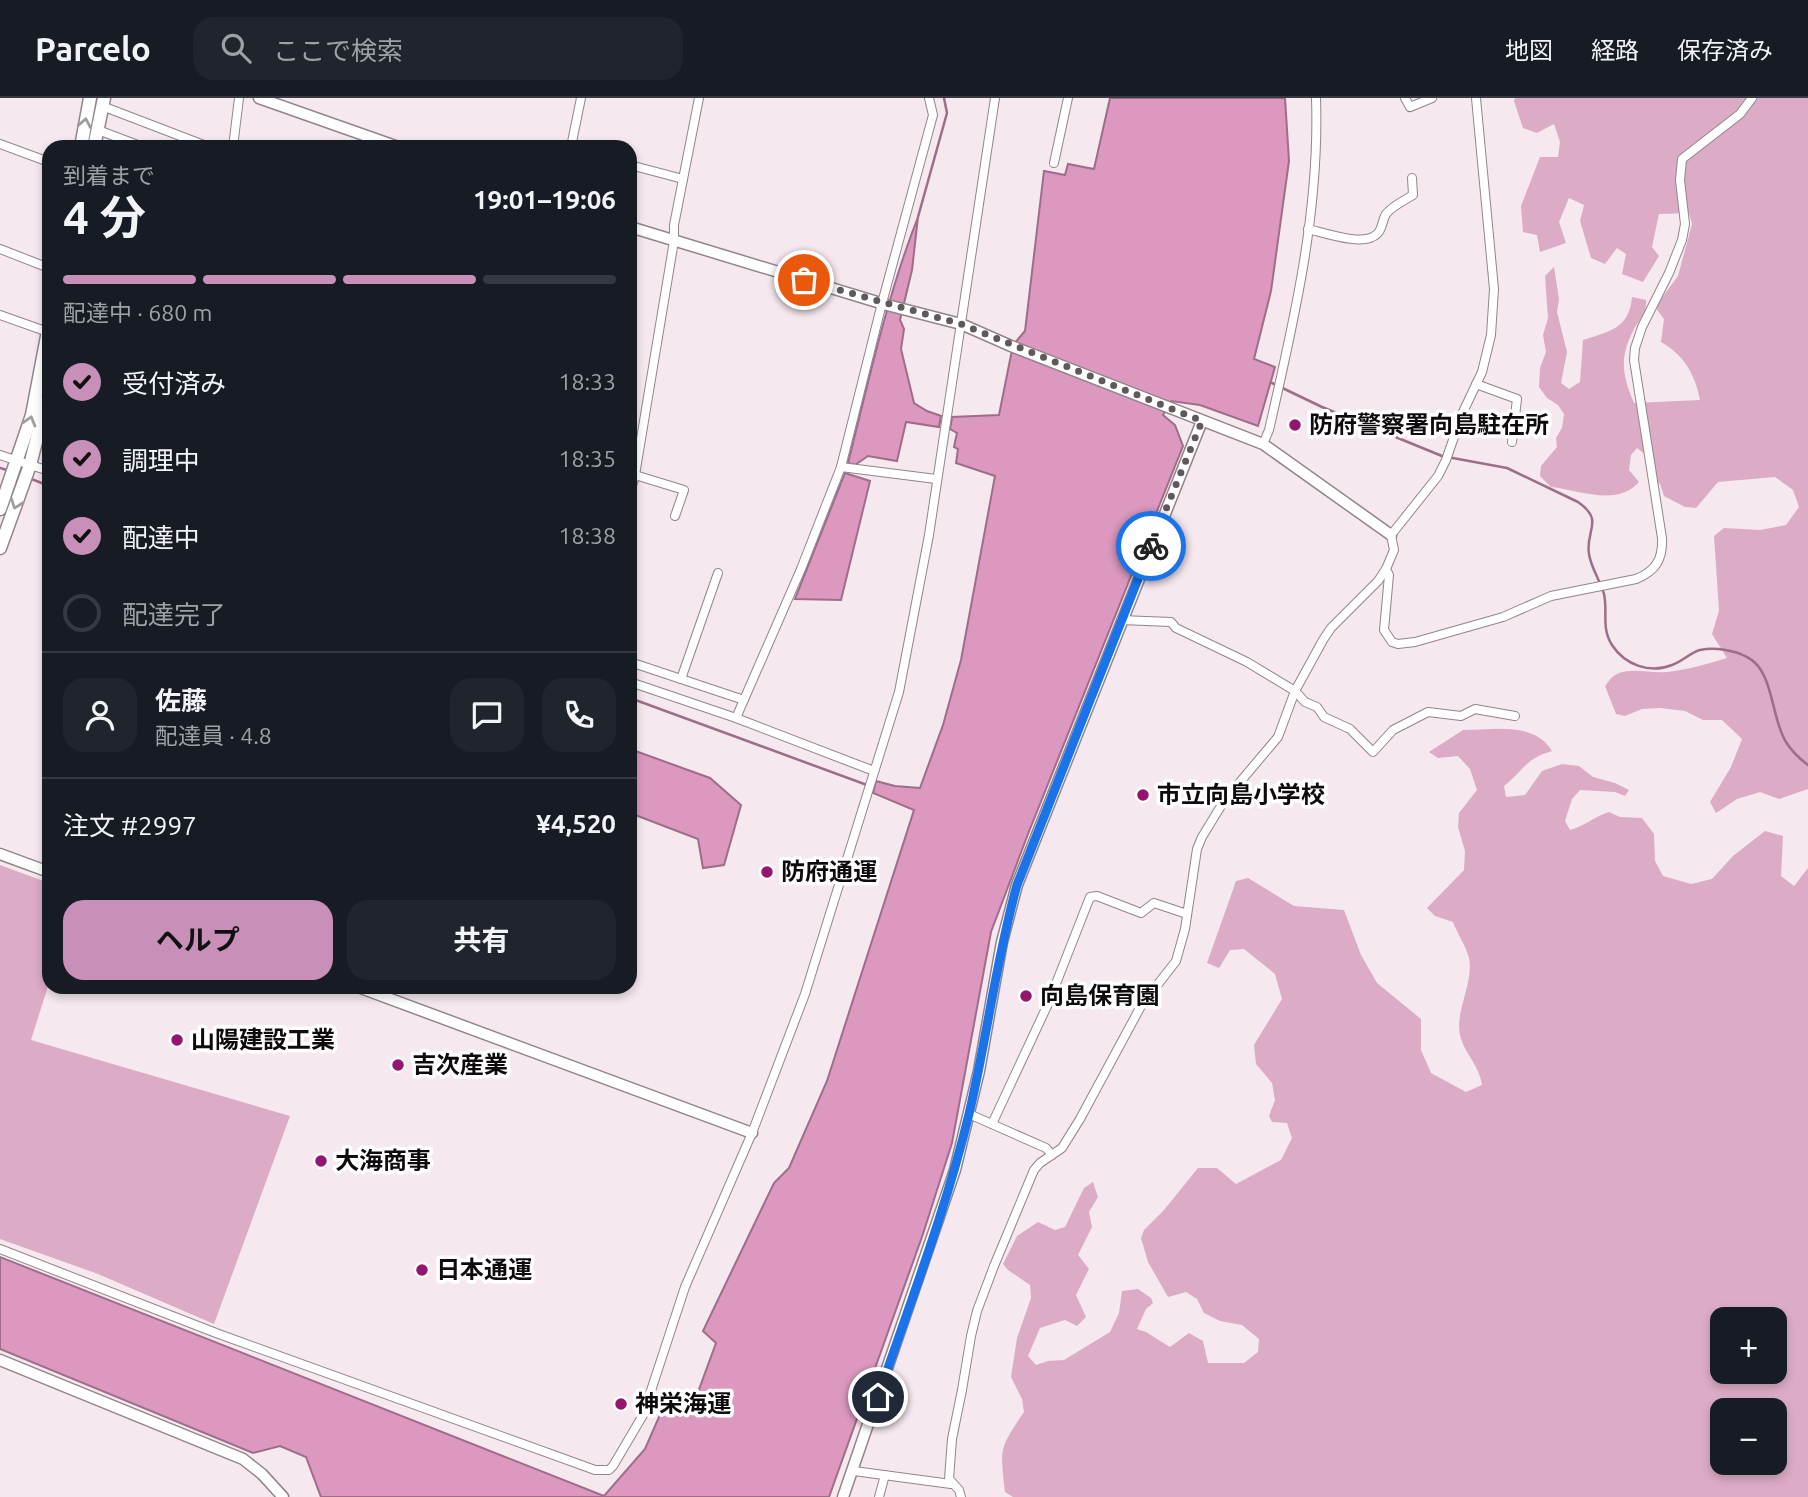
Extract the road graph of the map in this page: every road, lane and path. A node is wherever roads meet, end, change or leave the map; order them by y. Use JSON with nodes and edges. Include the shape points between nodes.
{"nodes":[{"id":1,"x":90,"y":98,"type":"edge"},
{"id":2,"x":239,"y":98,"type":"edge"},
{"id":3,"x":260,"y":98,"type":"edge"},
{"id":4,"x":581,"y":98,"type":"edge"},
{"id":5,"x":699,"y":98,"type":"edge"},
{"id":6,"x":929,"y":98,"type":"edge"},
{"id":7,"x":995,"y":98,"type":"edge"},
{"id":8,"x":1068,"y":98,"type":"edge"},
{"id":9,"x":1316,"y":98,"type":"edge"},
{"id":10,"x":1405,"y":98,"type":"edge"},
{"id":11,"x":1432,"y":98,"type":"edge"},
{"id":12,"x":1476,"y":98,"type":"edge"},
{"id":13,"x":1752,"y":98,"type":"edge"},
{"id":14,"x":103,"y":102,"type":"edge"},
{"id":15,"x":97,"y":130,"type":"junction"},
{"id":16,"x":82,"y":140,"type":"edge"},
{"id":17,"x":95,"y":140,"type":"edge"},
{"id":18,"x":124,"y":140,"type":"edge"},
{"id":19,"x":193,"y":140,"type":"edge"},
{"id":20,"x":234,"y":140,"type":"edge"},
{"id":21,"x":378,"y":140,"type":"edge"},
{"id":22,"x":572,"y":140,"type":"edge"},
{"id":23,"x":0,"y":144,"type":"edge"},
{"id":24,"x":42,"y":159,"type":"edge"},
{"id":25,"x":1054,"y":163,"type":"dead end"},
{"id":26,"x":637,"y":167,"type":"edge"},
{"id":27,"x":1412,"y":178,"type":"dead end"},
{"id":28,"x":683,"y":179,"type":"junction"},
{"id":29,"x":637,"y":229,"type":"edge"},
{"id":30,"x":1308,"y":229,"type":"junction"},
{"id":31,"x":674,"y":241,"type":"junction"},
{"id":32,"x":0,"y":249,"type":"edge"},
{"id":33,"x":42,"y":265,"type":"edge"},
{"id":34,"x":885,"y":304,"type":"junction"},
{"id":35,"x":0,"y":315,"type":"edge"},
{"id":36,"x":961,"y":324,"type":"junction"},
{"id":37,"x":42,"y":327,"type":"edge"},
{"id":38,"x":42,"y":361,"type":"edge"},
{"id":39,"x":1476,"y":384,"type":"junction"},
{"id":40,"x":42,"y":411,"type":"edge"},
{"id":41,"x":1202,"y":421,"type":"junction"},
{"id":42,"x":1512,"y":442,"type":"dead end"},
{"id":43,"x":1263,"y":444,"type":"junction"},
{"id":44,"x":0,"y":455,"type":"edge"},
{"id":45,"x":24,"y":463,"type":"junction"},
{"id":46,"x":637,"y":463,"type":"edge"},
{"id":47,"x":841,"y":467,"type":"junction"},
{"id":48,"x":42,"y":469,"type":"edge"},
{"id":49,"x":637,"y":476,"type":"edge"},
{"id":50,"x":936,"y":479,"type":"junction"},
{"id":51,"x":0,"y":509,"type":"edge"},
{"id":52,"x":674,"y":516,"type":"dead end"},
{"id":53,"x":1391,"y":535,"type":"junction"},
{"id":54,"x":0,"y":548,"type":"edge"},
{"id":55,"x":1386,"y":569,"type":"junction"},
{"id":56,"x":718,"y":573,"type":"dead end"},
{"id":57,"x":1121,"y":620,"type":"junction"},
{"id":58,"x":637,"y":664,"type":"edge"},
{"id":59,"x":681,"y":679,"type":"junction"},
{"id":60,"x":637,"y":684,"type":"edge"},
{"id":61,"x":1295,"y":691,"type":"junction"},
{"id":62,"x":744,"y":700,"type":"junction"},
{"id":63,"x":1515,"y":716,"type":"dead end"},
{"id":64,"x":737,"y":718,"type":"junction"},
{"id":65,"x":874,"y":771,"type":"junction"},
{"id":66,"x":0,"y":854,"type":"edge"},
{"id":67,"x":42,"y":869,"type":"edge"},
{"id":68,"x":1187,"y":914,"type":"junction"},
{"id":69,"x":377,"y":994,"type":"edge"},
{"id":70,"x":969,"y":1114,"type":"junction"},
{"id":71,"x":992,"y":1124,"type":"junction"},
{"id":72,"x":752,"y":1133,"type":"junction"},
{"id":73,"x":1052,"y":1155,"type":"junction"},
{"id":74,"x":0,"y":1249,"type":"edge"},
{"id":75,"x":0,"y":1360,"type":"edge"},
{"id":76,"x":854,"y":1471,"type":"junction"},
{"id":77,"x":885,"y":1475,"type":"junction"},
{"id":78,"x":951,"y":1484,"type":"junction"},
{"id":79,"x":283,"y":1497,"type":"edge"},
{"id":80,"x":843,"y":1497,"type":"edge"},
{"id":81,"x":879,"y":1497,"type":"edge"},
{"id":82,"x":961,"y":1497,"type":"edge"}],
"edges":[{"from":16,"to":1,"type":"main road","one_way":true},
{"from":2,"to":20,"type":"street"},
{"from":3,"to":21,"type":"main road"},
{"from":4,"to":22,"type":"street"},
{"from":5,"to":28,"type":"street"},
{"from":6,"to":34,"type":"street","via":[[933,115]]},
{"from":7,"to":36,"type":"street"},
{"from":8,"to":25,"type":"street"},
{"from":9,"to":30,"type":"street","via":[[1317,144]]},
{"from":10,"to":11,"type":"street","via":[[1410,107]]},
{"from":12,"to":39,"type":"street","via":[[1494,284],[1488,351]]},
{"from":13,"to":55,"type":"street","via":[[1740,114],[1682,159],[1682,240],[1634,348],[1662,553],[1657,565],[1636,579],[1551,596],[1503,617],[1398,645],[1384,630],[1390,575]]},
{"from":14,"to":15,"type":"main road"},
{"from":14,"to":19,"type":"street"},
{"from":15,"to":17,"type":"main road"},
{"from":15,"to":18,"type":"street"},
{"from":23,"to":24,"type":"street"},
{"from":26,"to":28,"type":"street"},
{"from":27,"to":30,"type":"street","via":[[1413,195],[1388,211],[1375,236],[1362,240]]},
{"from":28,"to":31,"type":"street"},
{"from":29,"to":31,"type":"main road"},
{"from":30,"to":43,"type":"street","via":[[1295,310]]},
{"from":31,"to":34,"type":"main road"},
{"from":31,"to":46,"type":"street"},
{"from":32,"to":33,"type":"street"},
{"from":34,"to":36,"type":"main road"},
{"from":34,"to":47,"type":"street"},
{"from":35,"to":37,"type":"street"},
{"from":36,"to":41,"type":"main road"},
{"from":36,"to":50,"type":"street"},
{"from":45,"to":38,"type":"main road","one_way":true},
{"from":39,"to":42,"type":"street","via":[[1517,399]]},
{"from":39,"to":53,"type":"street","via":[[1438,476]]},
{"from":40,"to":45,"type":"main road"},
{"from":41,"to":43,"type":"main road"},
{"from":41,"to":57,"type":"main road"},
{"from":43,"to":53,"type":"main road"},
{"from":44,"to":45,"type":"street"},
{"from":45,"to":48,"type":"street"},
{"from":45,"to":51,"type":"main road"},
{"from":45,"to":54,"type":"main road","one_way":true},
{"from":47,"to":50,"type":"street"},
{"from":47,"to":62,"type":"street"},
{"from":49,"to":52,"type":"street","via":[[684,490]]},
{"from":50,"to":65,"type":"street","via":[[899,692]]},
{"from":53,"to":55,"type":"street","via":[[1394,550]]},
{"from":55,"to":61,"type":"street","via":[[1331,628]]},
{"from":56,"to":59,"type":"street"},
{"from":57,"to":61,"type":"street","via":[[1171,622]]},
{"from":57,"to":70,"type":"main road","via":[[1017,885]]},
{"from":58,"to":59,"type":"street"},
{"from":59,"to":62,"type":"street"},
{"from":60,"to":64,"type":"street"},
{"from":61,"to":63,"type":"street","via":[[1324,717],[1350,729],[1373,752],[1393,730],[1428,712],[1461,716],[1475,709]]},
{"from":61,"to":68,"type":"street","via":[[1278,737],[1224,801],[1202,837]]},
{"from":62,"to":64,"type":"street"},
{"from":64,"to":65,"type":"street"},
{"from":65,"to":72,"type":"street","via":[[805,994]]},
{"from":66,"to":67,"type":"main road"},
{"from":68,"to":71,"type":"street","via":[[1154,903],[1141,914],[1090,897],[1048,1004]]},
{"from":68,"to":73,"type":"street","via":[[1176,961],[1141,1006],[1062,1148]]},
{"from":69,"to":72,"type":"main road"},
{"from":70,"to":71,"type":"street"},
{"from":70,"to":76,"type":"main road","via":[[955,1170]]},
{"from":71,"to":73,"type":"street"},
{"from":72,"to":74,"type":"street","via":[[685,1287],[643,1415],[609,1471],[595,1471],[216,1333]]},
{"from":73,"to":78,"type":"street","via":[[1034,1170],[977,1311],[952,1438]]},
{"from":75,"to":79,"type":"main road","via":[[243,1459]]},
{"from":76,"to":77,"type":"street"},
{"from":76,"to":80,"type":"main road"},
{"from":77,"to":78,"type":"street"},
{"from":77,"to":81,"type":"street"},
{"from":78,"to":82,"type":"street"}]}
